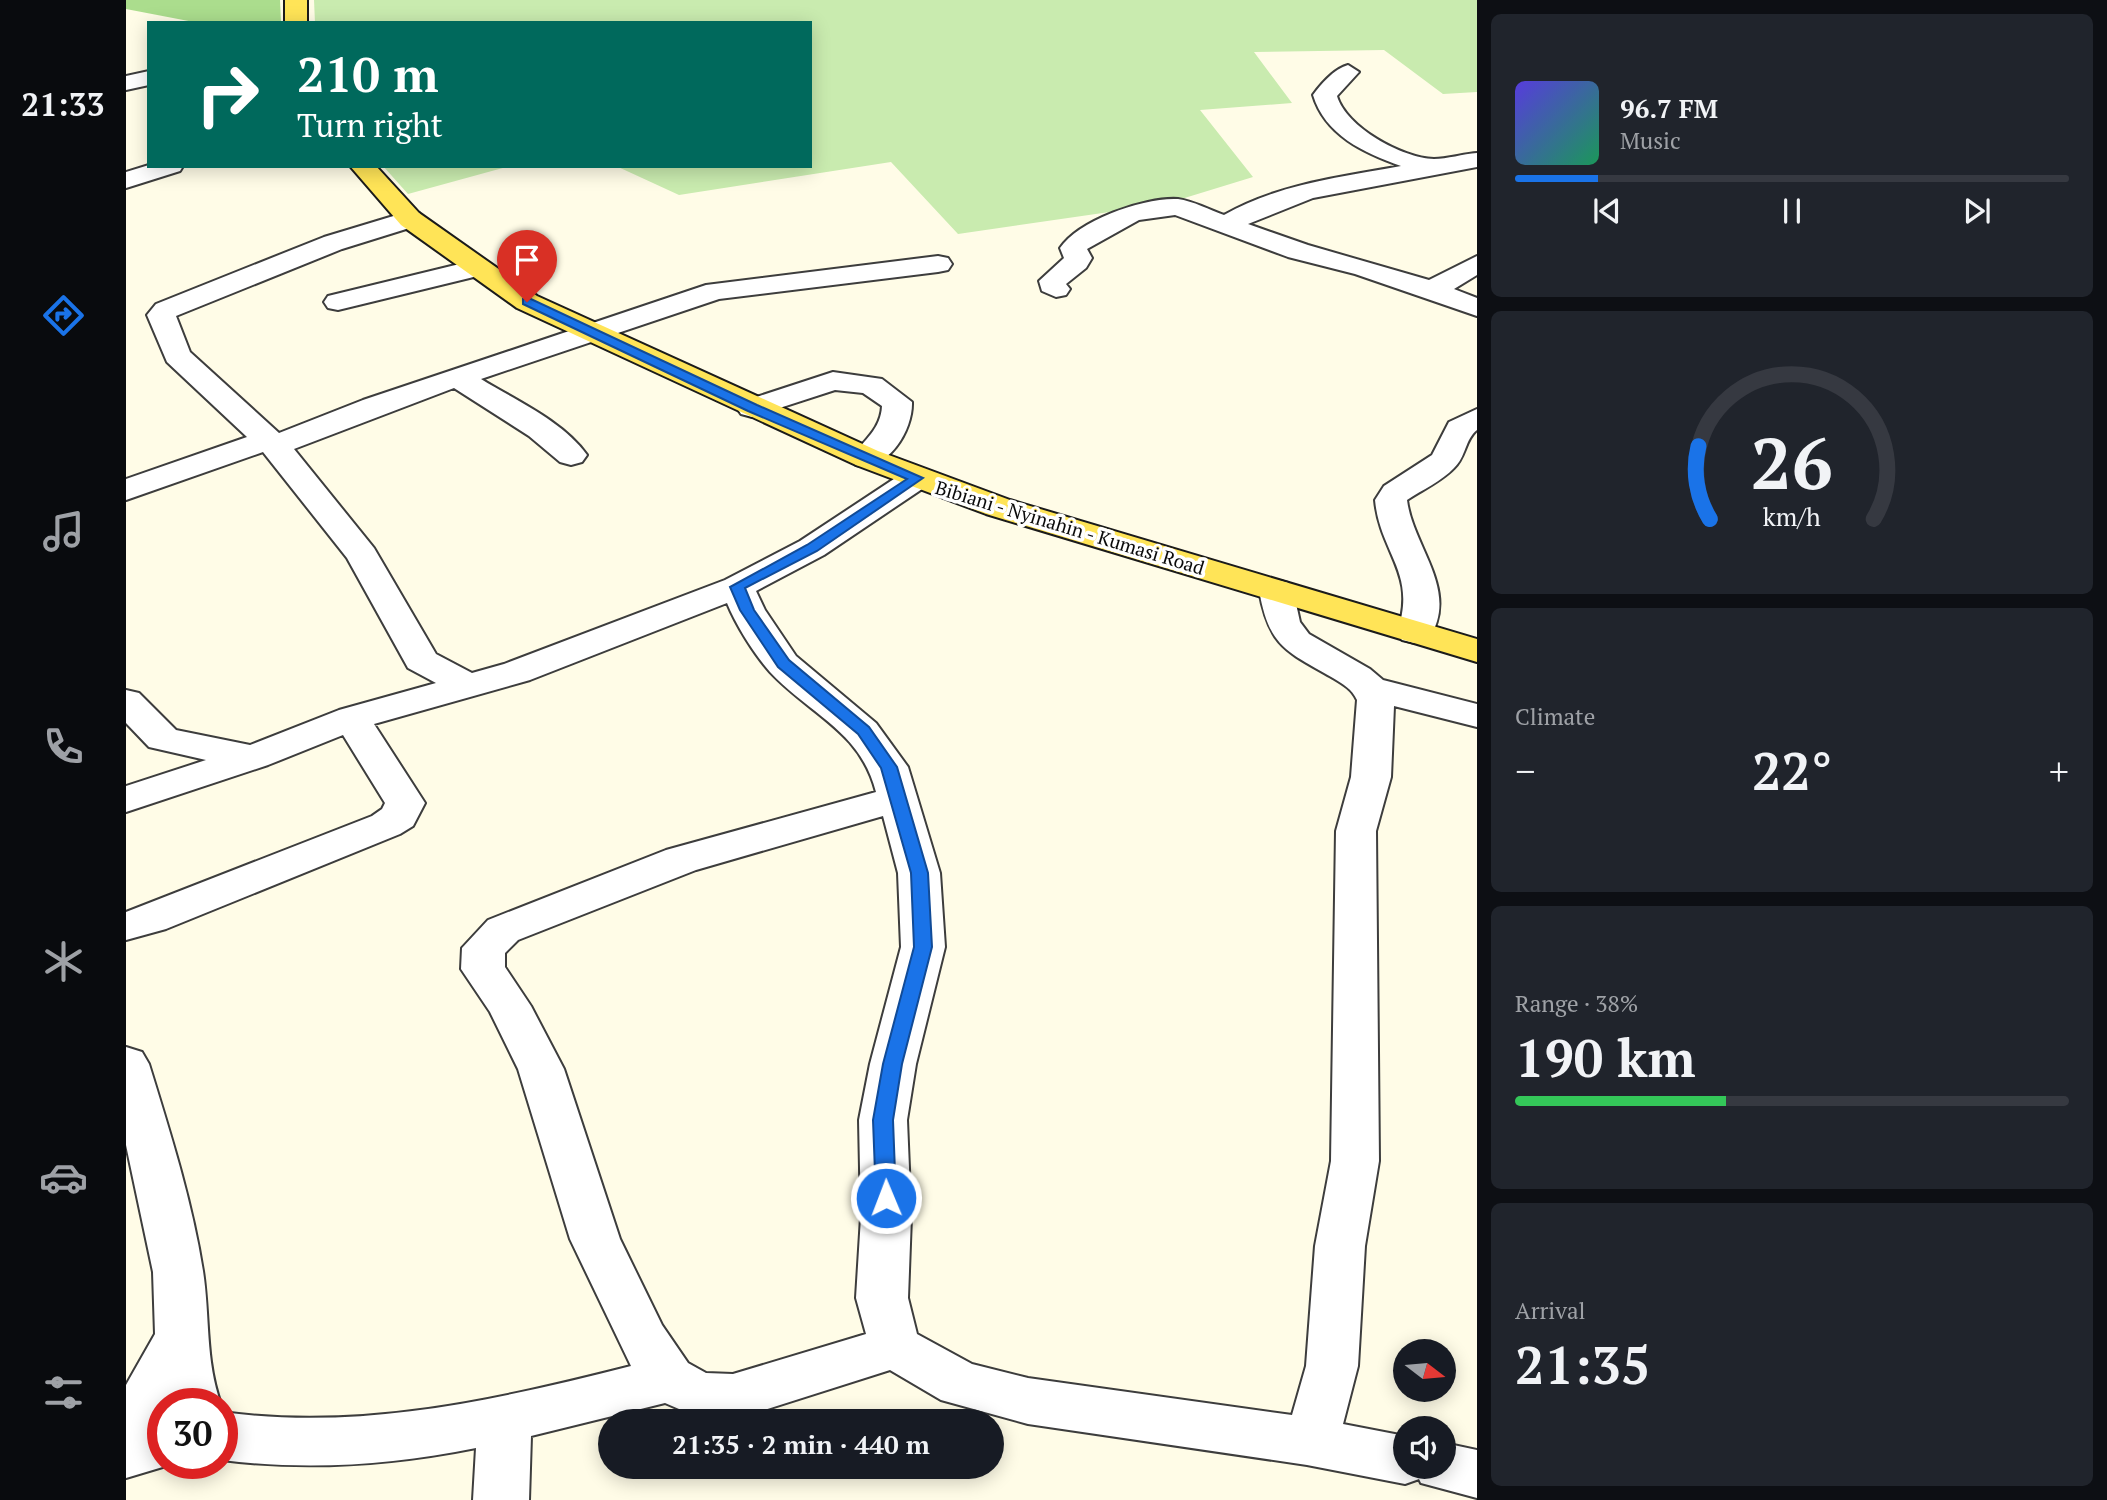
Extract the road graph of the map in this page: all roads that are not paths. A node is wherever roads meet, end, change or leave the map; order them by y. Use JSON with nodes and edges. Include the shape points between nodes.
{"nodes":[{"id":1,"x":296,"y":0,"type":"edge"},
{"id":2,"x":296,"y":21,"type":"edge"},
{"id":3,"x":1348,"y":72,"type":"dead end"},
{"id":4,"x":147,"y":78,"type":"edge"},
{"id":5,"x":126,"y":83,"type":"edge"},
{"id":6,"x":1477,"y":160,"type":"edge"},
{"id":7,"x":1430,"y":166,"type":"junction"},
{"id":8,"x":165,"y":168,"type":"edge"},
{"id":9,"x":364,"y":168,"type":"edge"},
{"id":10,"x":126,"y":180,"type":"edge"},
{"id":11,"x":410,"y":219,"type":"junction"},
{"id":12,"x":1225,"y":226,"type":"junction"},
{"id":13,"x":938,"y":264,"type":"dead end"},
{"id":14,"x":1477,"y":264,"type":"edge"},
{"id":15,"x":476,"y":268,"type":"junction"},
{"id":16,"x":1056,"y":289,"type":"dead end"},
{"id":17,"x":1432,"y":290,"type":"junction"},
{"id":18,"x":338,"y":302,"type":"dead end"},
{"id":19,"x":1477,"y":308,"type":"edge"},
{"id":20,"x":589,"y":332,"type":"junction"},
{"id":21,"x":460,"y":379,"type":"junction"},
{"id":22,"x":752,"y":408,"type":"junction"},
{"id":23,"x":1477,"y":418,"type":"edge"},
{"id":24,"x":271,"y":443,"type":"junction"},
{"id":25,"x":571,"y":455,"type":"dead end"},
{"id":26,"x":867,"y":458,"type":"junction"},
{"id":27,"x":917,"y":478,"type":"junction"},
{"id":28,"x":126,"y":490,"type":"edge"},
{"id":29,"x":737,"y":587,"type":"junction"},
{"id":30,"x":1276,"y":590,"type":"junction"},
{"id":31,"x":1415,"y":632,"type":"junction"},
{"id":32,"x":1477,"y":651,"type":"edge"},
{"id":33,"x":421,"y":660,"type":"junction"},
{"id":34,"x":466,"y":685,"type":"junction"},
{"id":35,"x":1370,"y":688,"type":"junction"},
{"id":36,"x":126,"y":701,"type":"edge"},
{"id":37,"x":366,"y":714,"type":"junction"},
{"id":38,"x":1477,"y":716,"type":"edge"},
{"id":39,"x":163,"y":739,"type":"junction"},
{"id":40,"x":254,"y":757,"type":"junction"},
{"id":41,"x":126,"y":791,"type":"edge"},
{"id":42,"x":899,"y":798,"type":"junction"},
{"id":43,"x":126,"y":799,"type":"edge"},
{"id":44,"x":126,"y":926,"type":"edge"},
{"id":45,"x":126,"y":1064,"type":"edge"},
{"id":46,"x":179,"y":1341,"type":"junction"},
{"id":47,"x":895,"y":1347,"type":"junction"},
{"id":48,"x":669,"y":1379,"type":"junction"},
{"id":49,"x":186,"y":1388,"type":"edge"},
{"id":50,"x":505,"y":1420,"type":"junction"},
{"id":51,"x":126,"y":1435,"type":"edge"},
{"id":52,"x":238,"y":1438,"type":"edge"},
{"id":53,"x":1307,"y":1441,"type":"junction"},
{"id":54,"x":147,"y":1448,"type":"edge"},
{"id":55,"x":126,"y":1454,"type":"edge"},
{"id":56,"x":1393,"y":1458,"type":"edge"},
{"id":57,"x":1456,"y":1469,"type":"edge"},
{"id":58,"x":1477,"y":1474,"type":"edge"},
{"id":59,"x":501,"y":1500,"type":"edge"}],
"edges":[{"from":1,"to":2,"type":"main road"},
{"from":3,"to":7,"type":"street","via":[[1325,95],[1333,116],[1378,150]]},
{"from":4,"to":5,"type":"street"},
{"from":6,"to":7,"type":"street"},
{"from":7,"to":12,"type":"street","via":[[1321,188],[1264,206]]},
{"from":8,"to":10,"type":"street"},
{"from":9,"to":11,"type":"main road","name":"Bibiani - Nyinahin - Kumasi Road"},
{"from":11,"to":15,"type":"main road","name":"Bibiani - Nyinahin - Kumasi Road"},
{"from":11,"to":24,"type":"street","via":[[333,243],[161,315],[177,356]]},
{"from":12,"to":16,"type":"street","via":[[1177,207],[1132,213],[1077,243],[1073,248],[1078,258],[1053,281]]},
{"from":12,"to":17,"type":"street"},
{"from":13,"to":20,"type":"street","via":[[727,289]]},
{"from":14,"to":17,"type":"street"},
{"from":15,"to":18,"type":"street"},
{"from":15,"to":20,"type":"main road","name":"Bibiani - Nyinahin - Kumasi Road","via":[[527,302]]},
{"from":17,"to":19,"type":"street"},
{"from":20,"to":21,"type":"street"},
{"from":20,"to":22,"type":"main road","name":"Bibiani - Nyinahin - Kumasi Road"},
{"from":21,"to":24,"type":"street"},
{"from":21,"to":25,"type":"street","via":[[540,429]]},
{"from":22,"to":26,"type":"main road","name":"Bibiani - Nyinahin - Kumasi Road"},
{"from":22,"to":26,"type":"street","via":[[833,381],[871,385],[897,402],[899,416]]},
{"from":23,"to":31,"type":"street","via":[[1451,438],[1450,455],[1444,462],[1391,500],[1423,600]]},
{"from":24,"to":28,"type":"street"},
{"from":24,"to":33,"type":"street","via":[[362,555]]},
{"from":26,"to":27,"type":"main road","name":"Bibiani - Nyinahin - Kumasi Road"},
{"from":27,"to":29,"type":"street","via":[[812,548]]},
{"from":27,"to":30,"type":"main road","name":"Bibiani - Nyinahin - Kumasi Road","via":[[998,507]]},
{"from":29,"to":34,"type":"street","via":[[517,672]]},
{"from":29,"to":42,"type":"street","via":[[783,664],[863,731],[889,767]]},
{"from":30,"to":31,"type":"main road","name":"Bibiani - Nyinahin - Kumasi Road"},
{"from":30,"to":35,"type":"street","via":[[1282,622],[1296,642]]},
{"from":31,"to":32,"type":"main road","name":"Bibiani - Nyinahin - Kumasi Road"},
{"from":33,"to":34,"type":"street"},
{"from":33,"to":37,"type":"street"},
{"from":34,"to":37,"type":"street"},
{"from":35,"to":38,"type":"street"},
{"from":35,"to":53,"type":"street","via":[[1376,701],[1370,778],[1356,831],[1355,1161],[1340,1246],[1332,1366]]},
{"from":36,"to":39,"type":"street"},
{"from":37,"to":40,"type":"street"},
{"from":37,"to":44,"type":"street","via":[[405,803],[399,817]]},
{"from":39,"to":40,"type":"street"},
{"from":39,"to":41,"type":"street"},
{"from":40,"to":43,"type":"street"},
{"from":42,"to":47,"type":"street","via":[[919,873],[923,947],[883,1120],[886,1217],[882,1298]]},
{"from":42,"to":48,"type":"street","via":[[681,860],[503,929],[484,948],[483,968],[509,1006],[541,1069],[595,1239],[643,1340]]},
{"from":45,"to":46,"type":"street","via":[[167,1201],[179,1277]]},
{"from":46,"to":49,"type":"street"},
{"from":46,"to":51,"type":"street"},
{"from":47,"to":48,"type":"street","via":[[733,1397],[700,1395]]},
{"from":47,"to":53,"type":"street","via":[[960,1384],[1028,1401]]},
{"from":48,"to":50,"type":"street"},
{"from":50,"to":52,"type":"street","via":[[364,1440],[291,1444]]},
{"from":50,"to":59,"type":"street"},
{"from":53,"to":56,"type":"street"},
{"from":54,"to":55,"type":"street"},
{"from":57,"to":58,"type":"street"}]}
